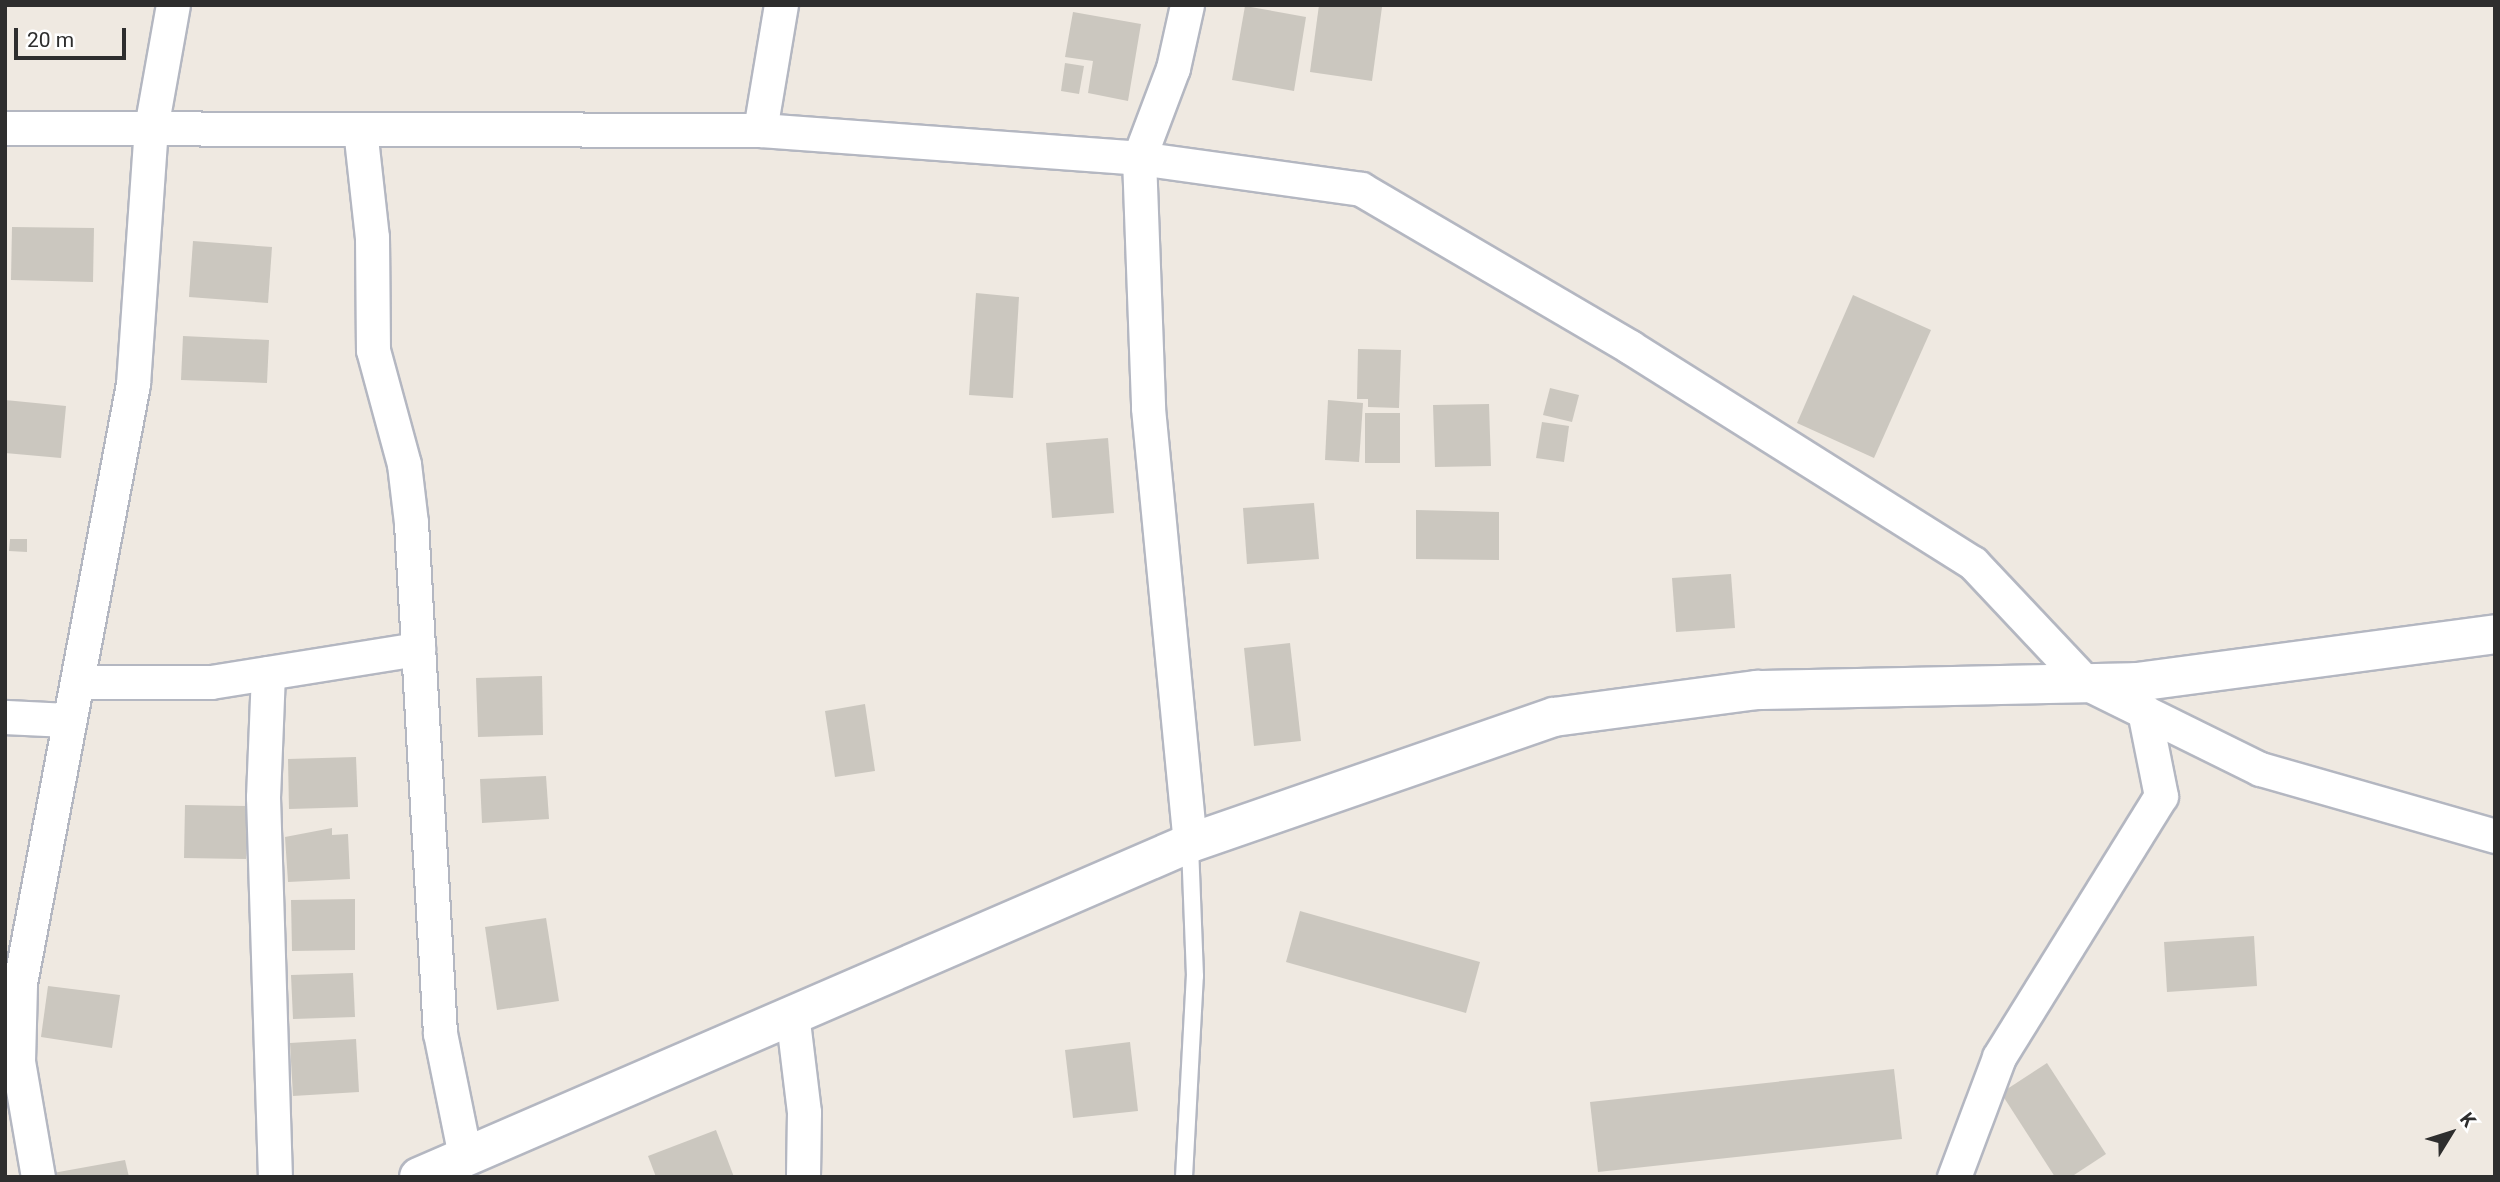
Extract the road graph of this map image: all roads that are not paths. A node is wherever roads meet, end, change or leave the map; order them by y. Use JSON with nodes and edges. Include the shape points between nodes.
{"nodes":[{"id":1,"x":173,"y":5,"type":"edge"},
{"id":2,"x":781,"y":5,"type":"edge"},
{"id":3,"x":1186,"y":5,"type":"edge"},
{"id":4,"x":5,"y":128,"type":"edge"},
{"id":5,"x":151,"y":128,"type":"junction"},
{"id":6,"x":360,"y":129,"type":"junction"},
{"id":7,"x":760,"y":130,"type":"junction"},
{"id":8,"x":1139,"y":158,"type":"junction"},
{"id":9,"x":2495,"y":634,"type":"edge"},
{"id":10,"x":418,"y":649,"type":"junction"},
{"id":11,"x":268,"y":673,"type":"junction"},
{"id":12,"x":79,"y":682,"type":"junction"},
{"id":13,"x":2086,"y":683,"type":"junction"},
{"id":14,"x":2144,"y":711,"type":"junction"},
{"id":15,"x":5,"y":717,"type":"edge"},
{"id":16,"x":67,"y":720,"type":"junction"},
{"id":17,"x":2495,"y":836,"type":"edge"},
{"id":18,"x":1190,"y":843,"type":"junction"},
{"id":19,"x":792,"y":1013,"type":"junction"},
{"id":20,"x":12,"y":1062,"type":"edge"},
{"id":21,"x":466,"y":1156,"type":"junction"},
{"id":22,"x":37,"y":1177,"type":"edge"},
{"id":23,"x":275,"y":1177,"type":"edge"},
{"id":24,"x":419,"y":1177,"type":"edge"},
{"id":25,"x":803,"y":1177,"type":"edge"},
{"id":26,"x":1184,"y":1177,"type":"edge"},
{"id":27,"x":1954,"y":1177,"type":"edge"}],
"edges":[{"from":1,"to":5,"type":"street"},
{"from":2,"to":7,"type":"street"},
{"from":3,"to":8,"type":"street","via":[[1173,68]]},
{"from":4,"to":5,"type":"street"},
{"from":5,"to":6,"type":"street"},
{"from":5,"to":12,"type":"street","via":[[133,384]]},
{"from":6,"to":7,"type":"street"},
{"from":6,"to":10,"type":"street","via":[[372,237],[373,350],[404,464]]},
{"from":7,"to":8,"type":"street"},
{"from":8,"to":13,"type":"street","via":[[1361,189],[1630,347],[1973,564]]},
{"from":8,"to":18,"type":"street","via":[[1148,408]]},
{"from":9,"to":13,"type":"street","via":[[2137,682]]},
{"from":10,"to":11,"type":"street"},
{"from":10,"to":21,"type":"street","via":[[440,1033]]},
{"from":11,"to":12,"type":"street","via":[[164,686]]},
{"from":11,"to":23,"type":"street","via":[[263,797]]},
{"from":12,"to":16,"type":"street"},
{"from":13,"to":14,"type":"street"},
{"from":13,"to":18,"type":"street","via":[[1757,690],[1554,718]]},
{"from":14,"to":17,"type":"street","via":[[2260,769]]},
{"from":14,"to":27,"type":"street","via":[[2161,796],[1999,1057]]},
{"from":15,"to":16,"type":"street"},
{"from":16,"to":20,"type":"street","via":[[32,901]]},
{"from":18,"to":19,"type":"street"},
{"from":18,"to":26,"type":"lane","via":[[1195,976]]},
{"from":19,"to":21,"type":"street"},
{"from":19,"to":25,"type":"street","via":[[804,1112]]},
{"from":20,"to":22,"type":"street"},
{"from":21,"to":24,"type":"street"}]}
